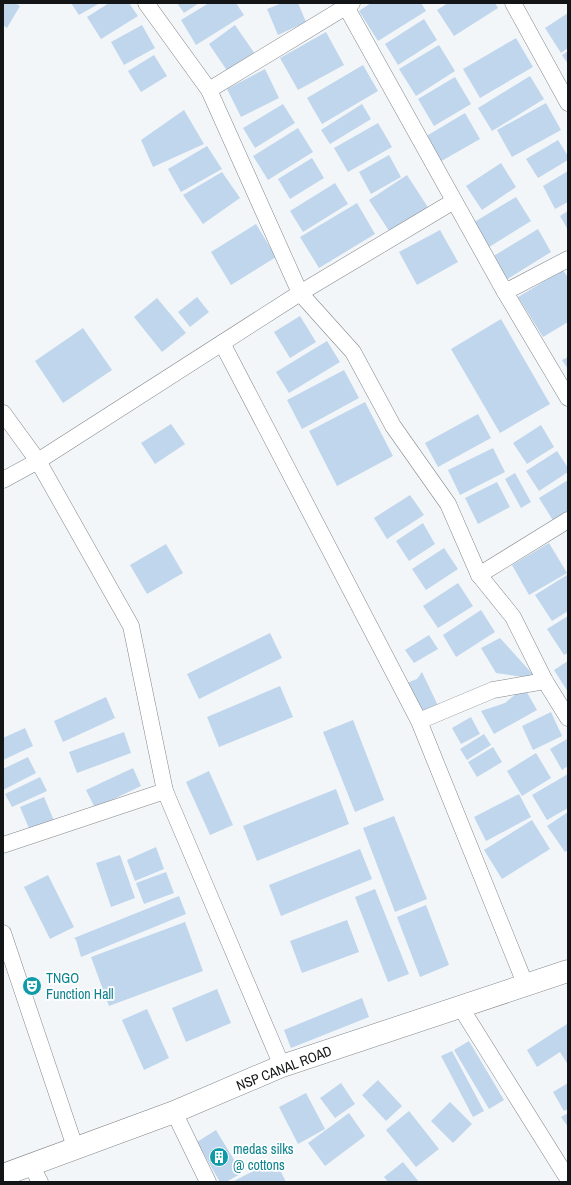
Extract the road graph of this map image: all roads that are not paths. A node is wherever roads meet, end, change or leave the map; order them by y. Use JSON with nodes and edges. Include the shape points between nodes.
{"nodes":[{"id":1,"x":146,"y":3,"type":"edge"},
{"id":2,"x":513,"y":3,"type":"edge"},
{"id":3,"x":348,"y":4,"type":"edge"},
{"id":4,"x":209,"y":90,"type":"junction"},
{"id":5,"x":568,"y":103,"type":"edge"},
{"id":6,"x":454,"y":202,"type":"junction"},
{"id":7,"x":568,"y":259,"type":"edge"},
{"id":8,"x":505,"y":292,"type":"junction"},
{"id":9,"x":300,"y":293,"type":"junction"},
{"id":10,"x":222,"y":342,"type":"junction"},
{"id":11,"x":568,"y":398,"type":"edge"},
{"id":12,"x":3,"y":413,"type":"edge"},
{"id":13,"x":38,"y":461,"type":"junction"},
{"id":14,"x":3,"y":480,"type":"edge"},
{"id":15,"x":568,"y":520,"type":"edge"},
{"id":16,"x":479,"y":575,"type":"junction"},
{"id":17,"x":545,"y":681,"type":"junction"},
{"id":18,"x":568,"y":718,"type":"edge"},
{"id":19,"x":419,"y":721,"type":"junction"},
{"id":20,"x":165,"y":791,"type":"junction"},
{"id":21,"x":3,"y":845,"type":"edge"},
{"id":22,"x":3,"y":933,"type":"edge"},
{"id":23,"x":568,"y":971,"type":"edge"},
{"id":24,"x":526,"y":986,"type":"junction"},
{"id":25,"x":461,"y":1008,"type":"junction"},
{"id":26,"x":282,"y":1066,"type":"junction"},
{"id":27,"x":174,"y":1112,"type":"junction"},
{"id":28,"x":76,"y":1150,"type":"junction"},
{"id":29,"x":35,"y":1173,"type":"edge"},
{"id":30,"x":3,"y":1175,"type":"edge"},
{"id":31,"x":568,"y":1181,"type":"edge"},
{"id":32,"x":208,"y":1182,"type":"edge"}],
"edges":[{"from":1,"to":4,"type":"street"},
{"from":2,"to":5,"type":"street"},
{"from":3,"to":4,"type":"street"},
{"from":3,"to":6,"type":"street"},
{"from":4,"to":9,"type":"street"},
{"from":6,"to":8,"type":"street"},
{"from":6,"to":9,"type":"street"},
{"from":7,"to":8,"type":"street"},
{"from":8,"to":11,"type":"street"},
{"from":9,"to":10,"type":"street"},
{"from":9,"to":16,"type":"street","via":[[353,352],[393,426],[448,504]]},
{"from":10,"to":13,"type":"street"},
{"from":10,"to":19,"type":"street"},
{"from":12,"to":13,"type":"street"},
{"from":13,"to":14,"type":"street"},
{"from":13,"to":20,"type":"street","via":[[130,626]]},
{"from":15,"to":16,"type":"street"},
{"from":16,"to":17,"type":"street","via":[[513,617]]},
{"from":17,"to":18,"type":"street"},
{"from":17,"to":19,"type":"street","via":[[492,690]]},
{"from":19,"to":24,"type":"street"},
{"from":20,"to":21,"type":"street"},
{"from":20,"to":26,"type":"street"},
{"from":22,"to":28,"type":"street"},
{"from":23,"to":24,"type":"street","name":"NSP CANAL ROAD"},
{"from":24,"to":25,"type":"street","name":"NSP CANAL ROAD"},
{"from":25,"to":26,"type":"street","name":"NSP CANAL ROAD"},
{"from":25,"to":31,"type":"street"},
{"from":26,"to":27,"type":"street","name":"NSP CANAL ROAD"},
{"from":27,"to":28,"type":"street","name":"NSP CANAL ROAD"},
{"from":27,"to":32,"type":"street"},
{"from":28,"to":29,"type":"street","name":"NSP CANAL ROAD"},
{"from":29,"to":30,"type":"street","name":"NSP CANAL ROAD"}]}
